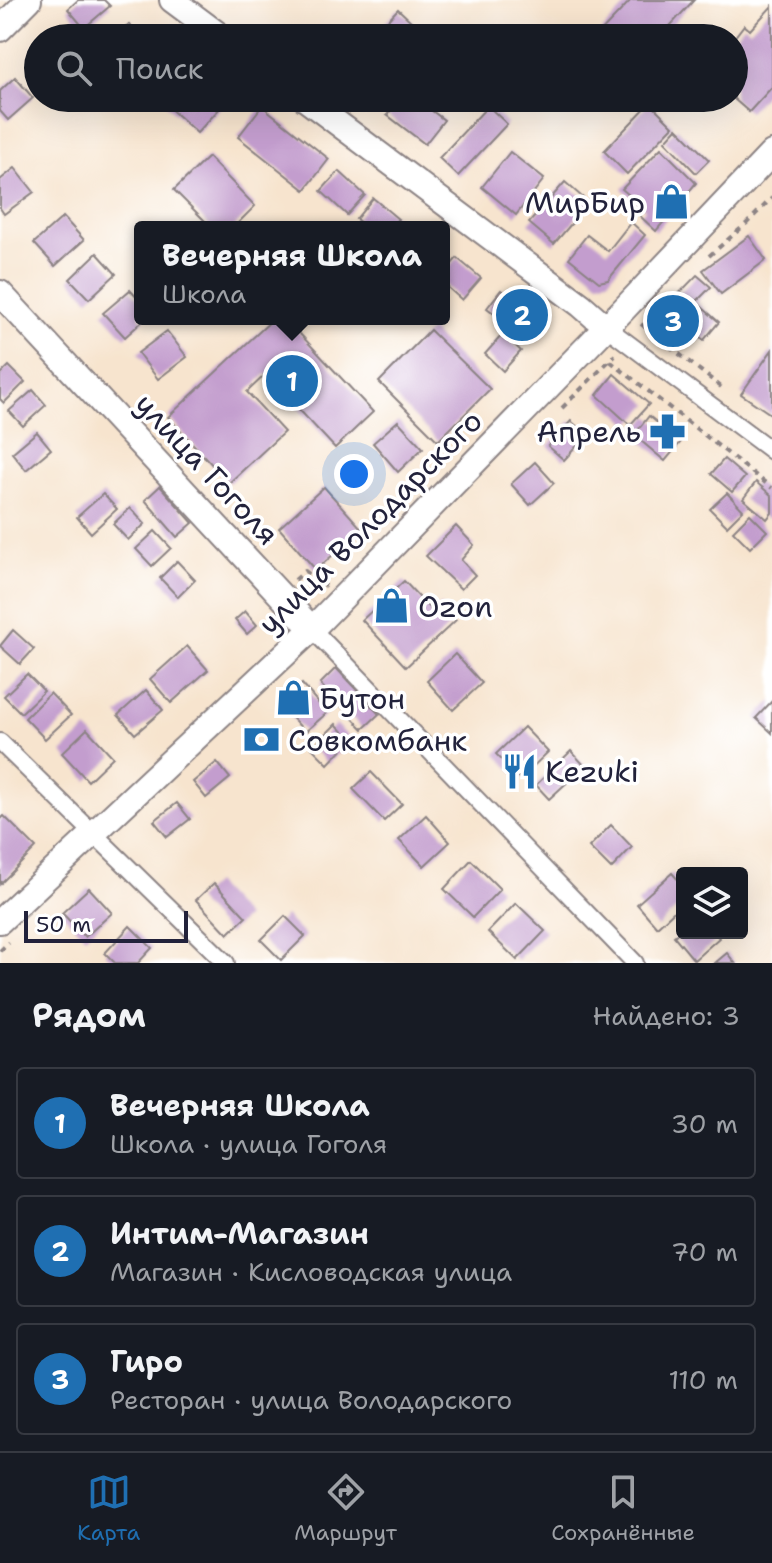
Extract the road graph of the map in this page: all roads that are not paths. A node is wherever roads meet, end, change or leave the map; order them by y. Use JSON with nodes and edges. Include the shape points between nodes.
{"nodes":[{"id":1,"x":29,"y":0,"type":"edge"},
{"id":2,"x":172,"y":0,"type":"edge"},
{"id":3,"x":204,"y":24,"type":"edge"},
{"id":4,"x":0,"y":29,"type":"edge"},
{"id":5,"x":323,"y":112,"type":"edge"},
{"id":6,"x":772,"y":153,"type":"edge"},
{"id":7,"x":0,"y":293,"type":"edge"},
{"id":8,"x":606,"y":326,"type":"junction"},
{"id":9,"x":772,"y":451,"type":"edge"},
{"id":10,"x":312,"y":629,"type":"junction"},
{"id":11,"x":0,"y":742,"type":"edge"},
{"id":12,"x":94,"y":833,"type":"junction"},
{"id":13,"x":0,"y":921,"type":"edge"},
{"id":14,"x":226,"y":963,"type":"edge"},
{"id":15,"x":635,"y":963,"type":"edge"}],
"edges":[{"from":1,"to":4,"type":"main road"},
{"from":2,"to":3,"type":"main road"},
{"from":5,"to":8,"type":"main road"},
{"from":6,"to":8,"type":"main road","name":"улица Володарского"},
{"from":7,"to":10,"type":"main road","name":"улица Гоголя"},
{"from":8,"to":9,"type":"street"},
{"from":8,"to":10,"type":"main road","name":"улица Володарского"},
{"from":10,"to":12,"type":"main road","name":"улица Володарского"},
{"from":10,"to":15,"type":"street","name":"улица Гоголя"},
{"from":11,"to":12,"type":"street"},
{"from":12,"to":13,"type":"main road","name":"улица Володарского"},
{"from":12,"to":14,"type":"street"}]}
